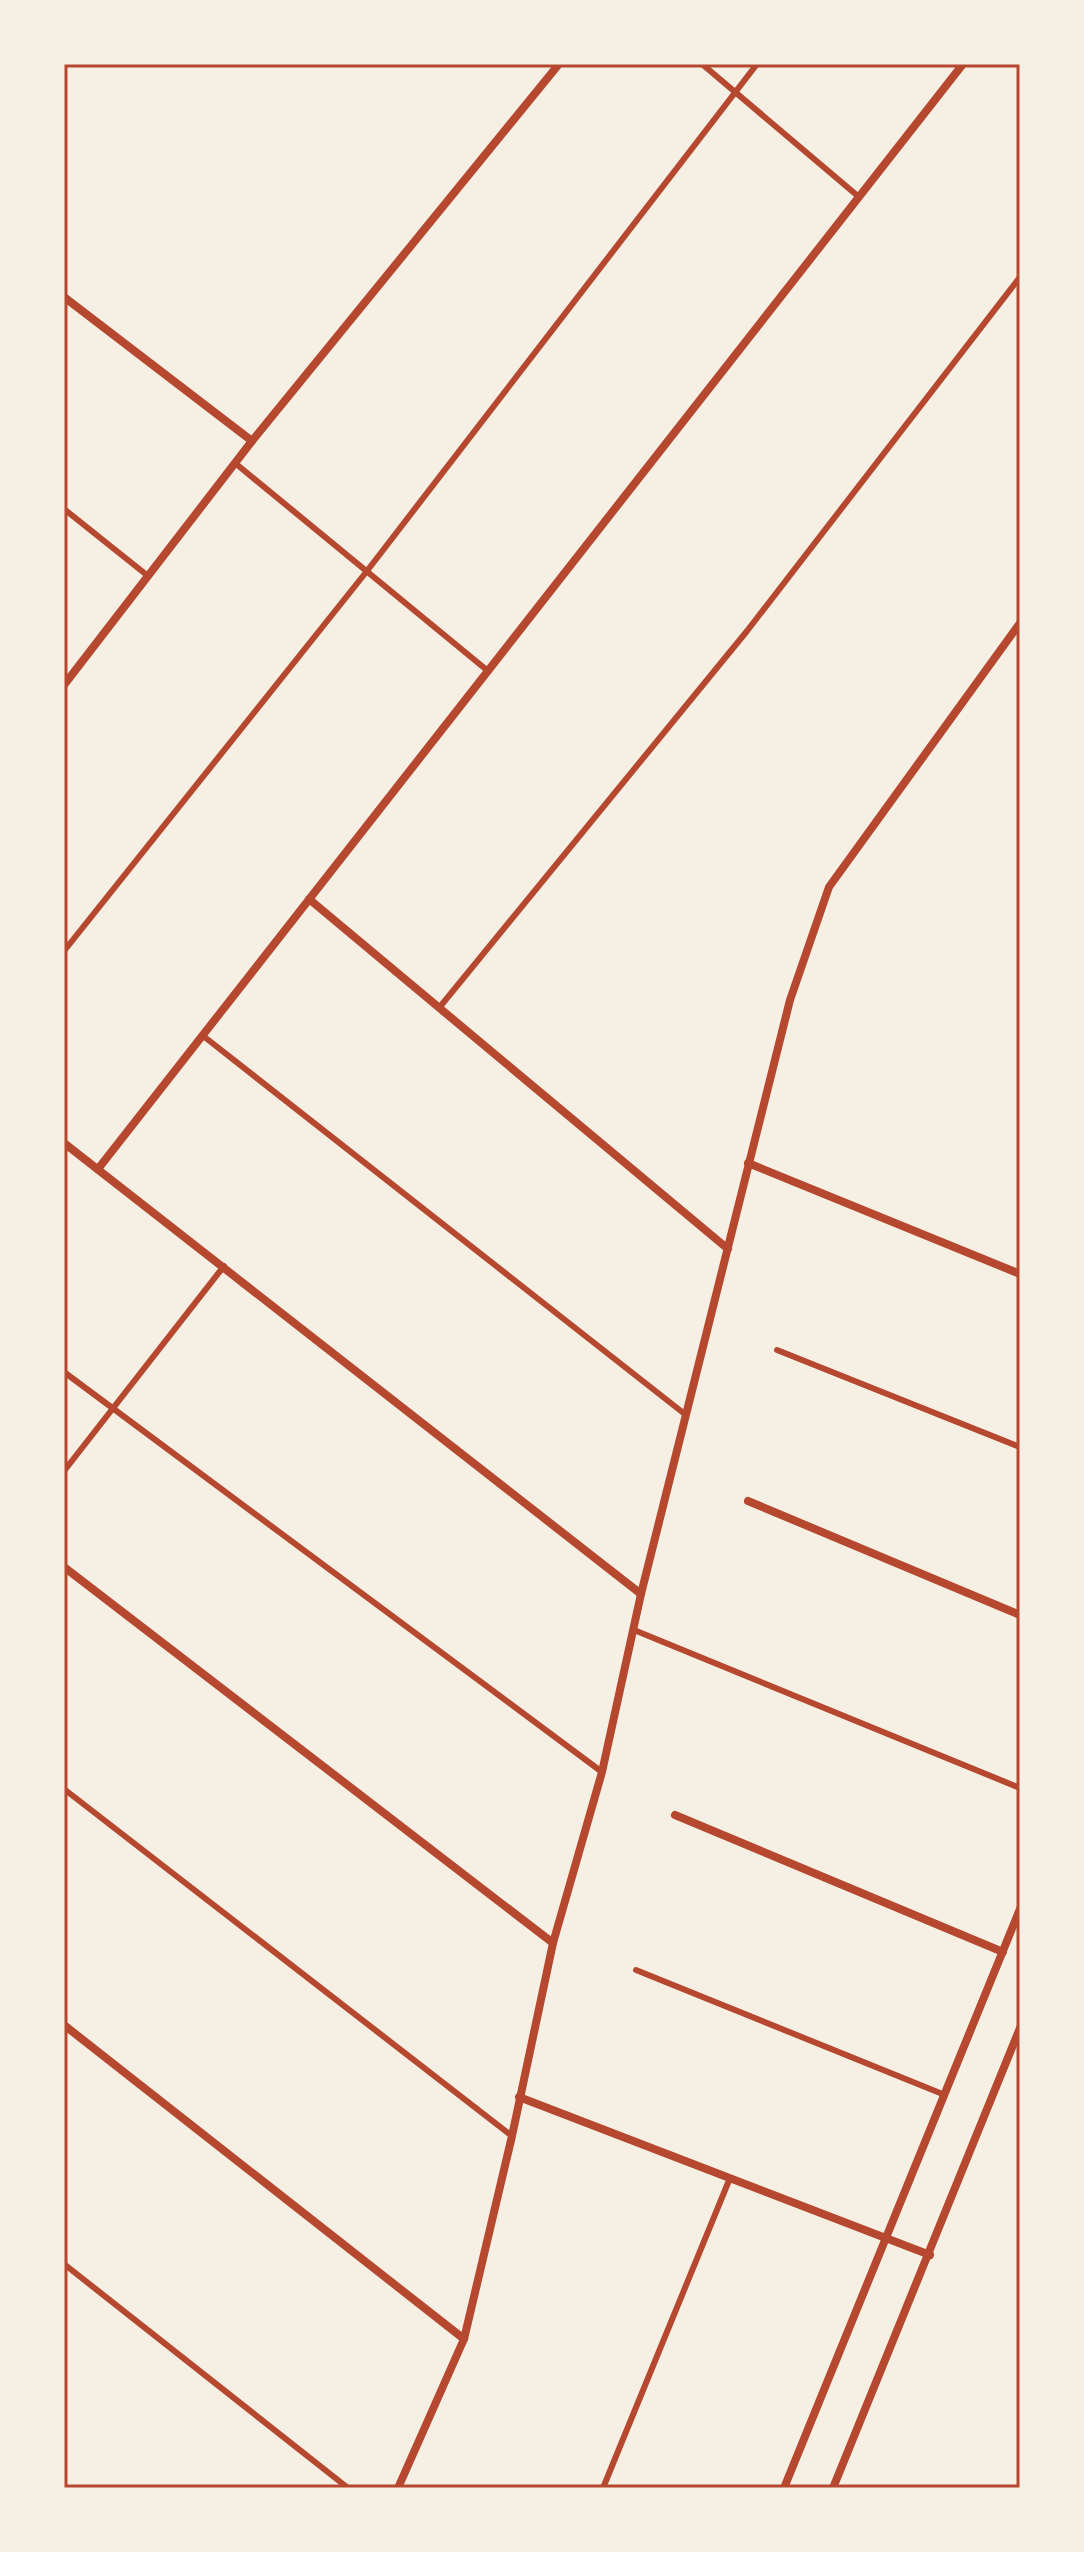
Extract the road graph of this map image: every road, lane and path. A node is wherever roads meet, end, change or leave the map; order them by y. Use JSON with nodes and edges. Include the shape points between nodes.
{"nodes":[{"id":1,"x":559,"y":64,"type":"edge"},
{"id":2,"x":702,"y":64,"type":"edge"},
{"id":3,"x":757,"y":64,"type":"edge"},
{"id":4,"x":963,"y":64,"type":"edge"},
{"id":5,"x":736,"y":92,"type":"junction"},
{"id":6,"x":859,"y":197,"type":"junction"},
{"id":7,"x":1020,"y":277,"type":"edge"},
{"id":8,"x":64,"y":297,"type":"edge"},
{"id":9,"x":252,"y":441,"type":"junction"},
{"id":10,"x":235,"y":463,"type":"junction"},
{"id":11,"x":64,"y":509,"type":"edge"},
{"id":12,"x":367,"y":571,"type":"junction"},
{"id":13,"x":148,"y":576,"type":"junction"},
{"id":14,"x":1020,"y":623,"type":"edge"},
{"id":15,"x":488,"y":671,"type":"junction"},
{"id":16,"x":64,"y":685,"type":"edge"},
{"id":17,"x":309,"y":899,"type":"junction"},
{"id":18,"x":64,"y":951,"type":"edge"},
{"id":19,"x":439,"y":1008,"type":"junction"},
{"id":20,"x":202,"y":1035,"type":"junction"},
{"id":21,"x":64,"y":1143,"type":"edge"},
{"id":22,"x":748,"y":1163,"type":"junction"},
{"id":23,"x":98,"y":1169,"type":"junction"},
{"id":24,"x":728,"y":1249,"type":"junction"},
{"id":25,"x":224,"y":1266,"type":"junction"},
{"id":26,"x":1020,"y":1274,"type":"edge"},
{"id":27,"x":777,"y":1350,"type":"dead end"},
{"id":28,"x":64,"y":1372,"type":"edge"},
{"id":29,"x":113,"y":1408,"type":"junction"},
{"id":30,"x":686,"y":1415,"type":"junction"},
{"id":31,"x":1020,"y":1447,"type":"edge"},
{"id":32,"x":64,"y":1471,"type":"edge"},
{"id":33,"x":748,"y":1501,"type":"dead end"},
{"id":34,"x":64,"y":1567,"type":"edge"},
{"id":35,"x":641,"y":1594,"type":"junction"},
{"id":36,"x":1020,"y":1615,"type":"edge"},
{"id":37,"x":634,"y":1630,"type":"junction"},
{"id":38,"x":602,"y":1772,"type":"junction"},
{"id":39,"x":1020,"y":1788,"type":"edge"},
{"id":40,"x":64,"y":1789,"type":"edge"},
{"id":41,"x":675,"y":1815,"type":"dead end"},
{"id":42,"x":1020,"y":1909,"type":"edge"},
{"id":43,"x":553,"y":1943,"type":"junction"},
{"id":44,"x":1003,"y":1952,"type":"junction"},
{"id":45,"x":636,"y":1970,"type":"dead end"},
{"id":46,"x":64,"y":2025,"type":"edge"},
{"id":47,"x":1020,"y":2028,"type":"edge"},
{"id":48,"x":945,"y":2095,"type":"junction"},
{"id":49,"x":519,"y":2097,"type":"junction"},
{"id":50,"x":512,"y":2136,"type":"junction"},
{"id":51,"x":730,"y":2178,"type":"junction"},
{"id":52,"x":886,"y":2238,"type":"junction"},
{"id":53,"x":930,"y":2255,"type":"junction"},
{"id":54,"x":64,"y":2264,"type":"edge"},
{"id":55,"x":464,"y":2339,"type":"junction"},
{"id":56,"x":348,"y":2488,"type":"edge"},
{"id":57,"x":398,"y":2488,"type":"edge"},
{"id":58,"x":603,"y":2488,"type":"edge"},
{"id":59,"x":784,"y":2488,"type":"edge"},
{"id":60,"x":833,"y":2488,"type":"edge"}],
"edges":[{"from":1,"to":9,"type":"street"},
{"from":2,"to":5,"type":"lane"},
{"from":3,"to":5,"type":"lane"},
{"from":4,"to":6,"type":"street"},
{"from":5,"to":6,"type":"lane"},
{"from":5,"to":12,"type":"lane"},
{"from":6,"to":15,"type":"street"},
{"from":7,"to":19,"type":"lane","via":[[747,631]]},
{"from":8,"to":9,"type":"street"},
{"from":9,"to":10,"type":"street"},
{"from":10,"to":12,"type":"lane"},
{"from":10,"to":13,"type":"street"},
{"from":11,"to":13,"type":"lane"},
{"from":12,"to":15,"type":"lane"},
{"from":12,"to":18,"type":"lane"},
{"from":13,"to":16,"type":"street"},
{"from":14,"to":22,"type":"street","via":[[829,887],[790,1000]]},
{"from":15,"to":17,"type":"street"},
{"from":17,"to":19,"type":"street"},
{"from":17,"to":20,"type":"street"},
{"from":19,"to":24,"type":"street"},
{"from":20,"to":23,"type":"street"},
{"from":20,"to":30,"type":"lane"},
{"from":21,"to":23,"type":"street"},
{"from":22,"to":24,"type":"street"},
{"from":22,"to":26,"type":"street"},
{"from":23,"to":25,"type":"street"},
{"from":24,"to":30,"type":"street"},
{"from":25,"to":29,"type":"lane"},
{"from":25,"to":35,"type":"street"},
{"from":27,"to":31,"type":"lane"},
{"from":28,"to":29,"type":"lane"},
{"from":29,"to":32,"type":"lane"},
{"from":29,"to":38,"type":"lane"},
{"from":30,"to":35,"type":"street"},
{"from":33,"to":36,"type":"street"},
{"from":34,"to":43,"type":"street"},
{"from":35,"to":37,"type":"street"},
{"from":37,"to":38,"type":"street"},
{"from":37,"to":39,"type":"lane"},
{"from":38,"to":43,"type":"street"},
{"from":40,"to":50,"type":"lane"},
{"from":41,"to":44,"type":"street"},
{"from":42,"to":44,"type":"street"},
{"from":43,"to":49,"type":"street"},
{"from":44,"to":48,"type":"street"},
{"from":45,"to":48,"type":"lane"},
{"from":46,"to":55,"type":"street"},
{"from":47,"to":53,"type":"street"},
{"from":48,"to":52,"type":"street"},
{"from":49,"to":50,"type":"street"},
{"from":49,"to":51,"type":"street"},
{"from":50,"to":55,"type":"street"},
{"from":51,"to":52,"type":"street"},
{"from":51,"to":58,"type":"lane"},
{"from":52,"to":53,"type":"street"},
{"from":52,"to":59,"type":"street"},
{"from":53,"to":60,"type":"street"},
{"from":54,"to":56,"type":"lane"},
{"from":55,"to":57,"type":"street"}]}
